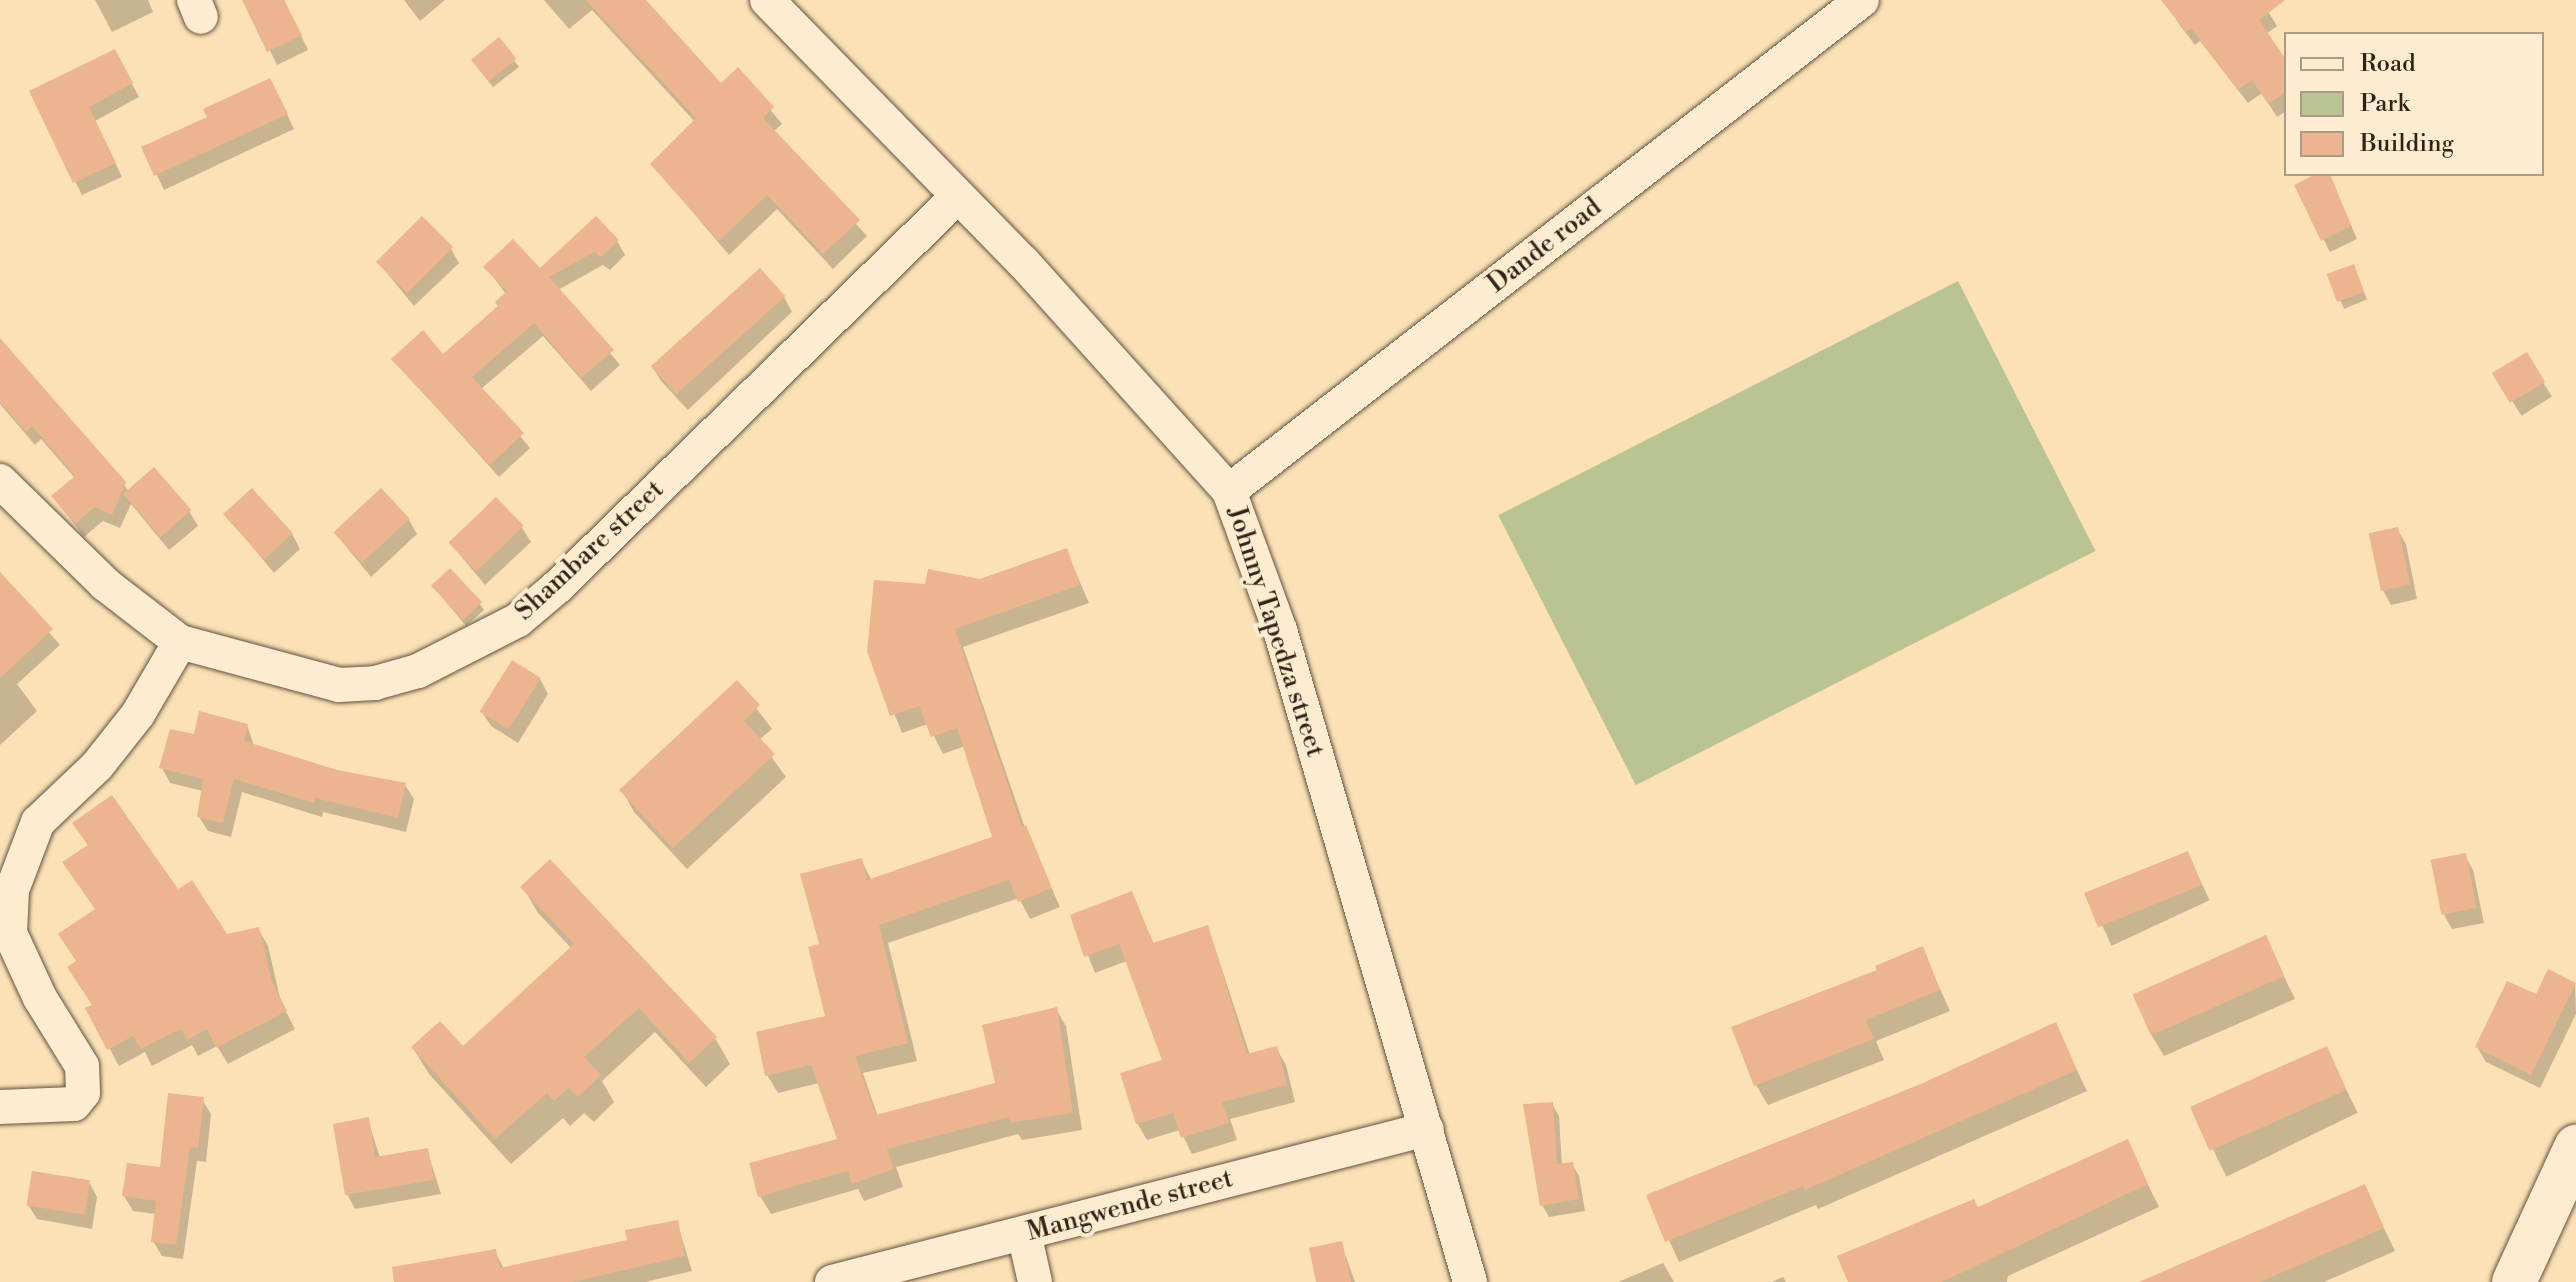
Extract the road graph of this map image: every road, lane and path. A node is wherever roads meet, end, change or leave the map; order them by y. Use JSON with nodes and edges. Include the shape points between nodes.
{"nodes":[{"id":1,"x":767,"y":0,"type":"edge"},
{"id":2,"x":1862,"y":0,"type":"edge"},
{"id":3,"x":955,"y":199,"type":"junction"},
{"id":4,"x":0,"y":481,"type":"edge"},
{"id":5,"x":1229,"y":491,"type":"junction"},
{"id":6,"x":180,"y":642,"type":"junction"},
{"id":7,"x":0,"y":1107,"type":"edge"},
{"id":8,"x":1427,"y":1129,"type":"junction"},
{"id":9,"x":2576,"y":1147,"type":"edge"},
{"id":10,"x":1024,"y":1233,"type":"junction"},
{"id":11,"x":832,"y":1282,"type":"edge"},
{"id":12,"x":1035,"y":1282,"type":"edge"},
{"id":13,"x":1470,"y":1282,"type":"edge"},
{"id":14,"x":2514,"y":1282,"type":"edge"}],
"edges":[{"from":1,"to":3,"type":"street","name":"Johnny Tapedza street"},
{"from":2,"to":5,"type":"street","name":"Dande road"},
{"from":3,"to":5,"type":"street","name":"Johnny Tapedza street","via":[[1023,262]]},
{"from":3,"to":6,"type":"street","name":"Shambare street","via":[[556,588],[518,620],[470,648],[418,671],[375,683],[339,685]]},
{"from":4,"to":6,"type":"street","name":"Shambare street","via":[[105,584]]},
{"from":5,"to":8,"type":"street","name":"Johnny Tapedza street","via":[[1280,630]]},
{"from":6,"to":7,"type":"street","via":[[138,714],[97,766],[38,822],[12,890],[10,933],[40,998],[82,1066],[83,1093],[74,1104]]},
{"from":8,"to":10,"type":"street","name":"Mangwende street"},
{"from":8,"to":13,"type":"street","name":"Johnny Tapedza street"},
{"from":9,"to":14,"type":"street"},
{"from":10,"to":11,"type":"street","name":"Mangwende street"},
{"from":10,"to":12,"type":"street"}]}
